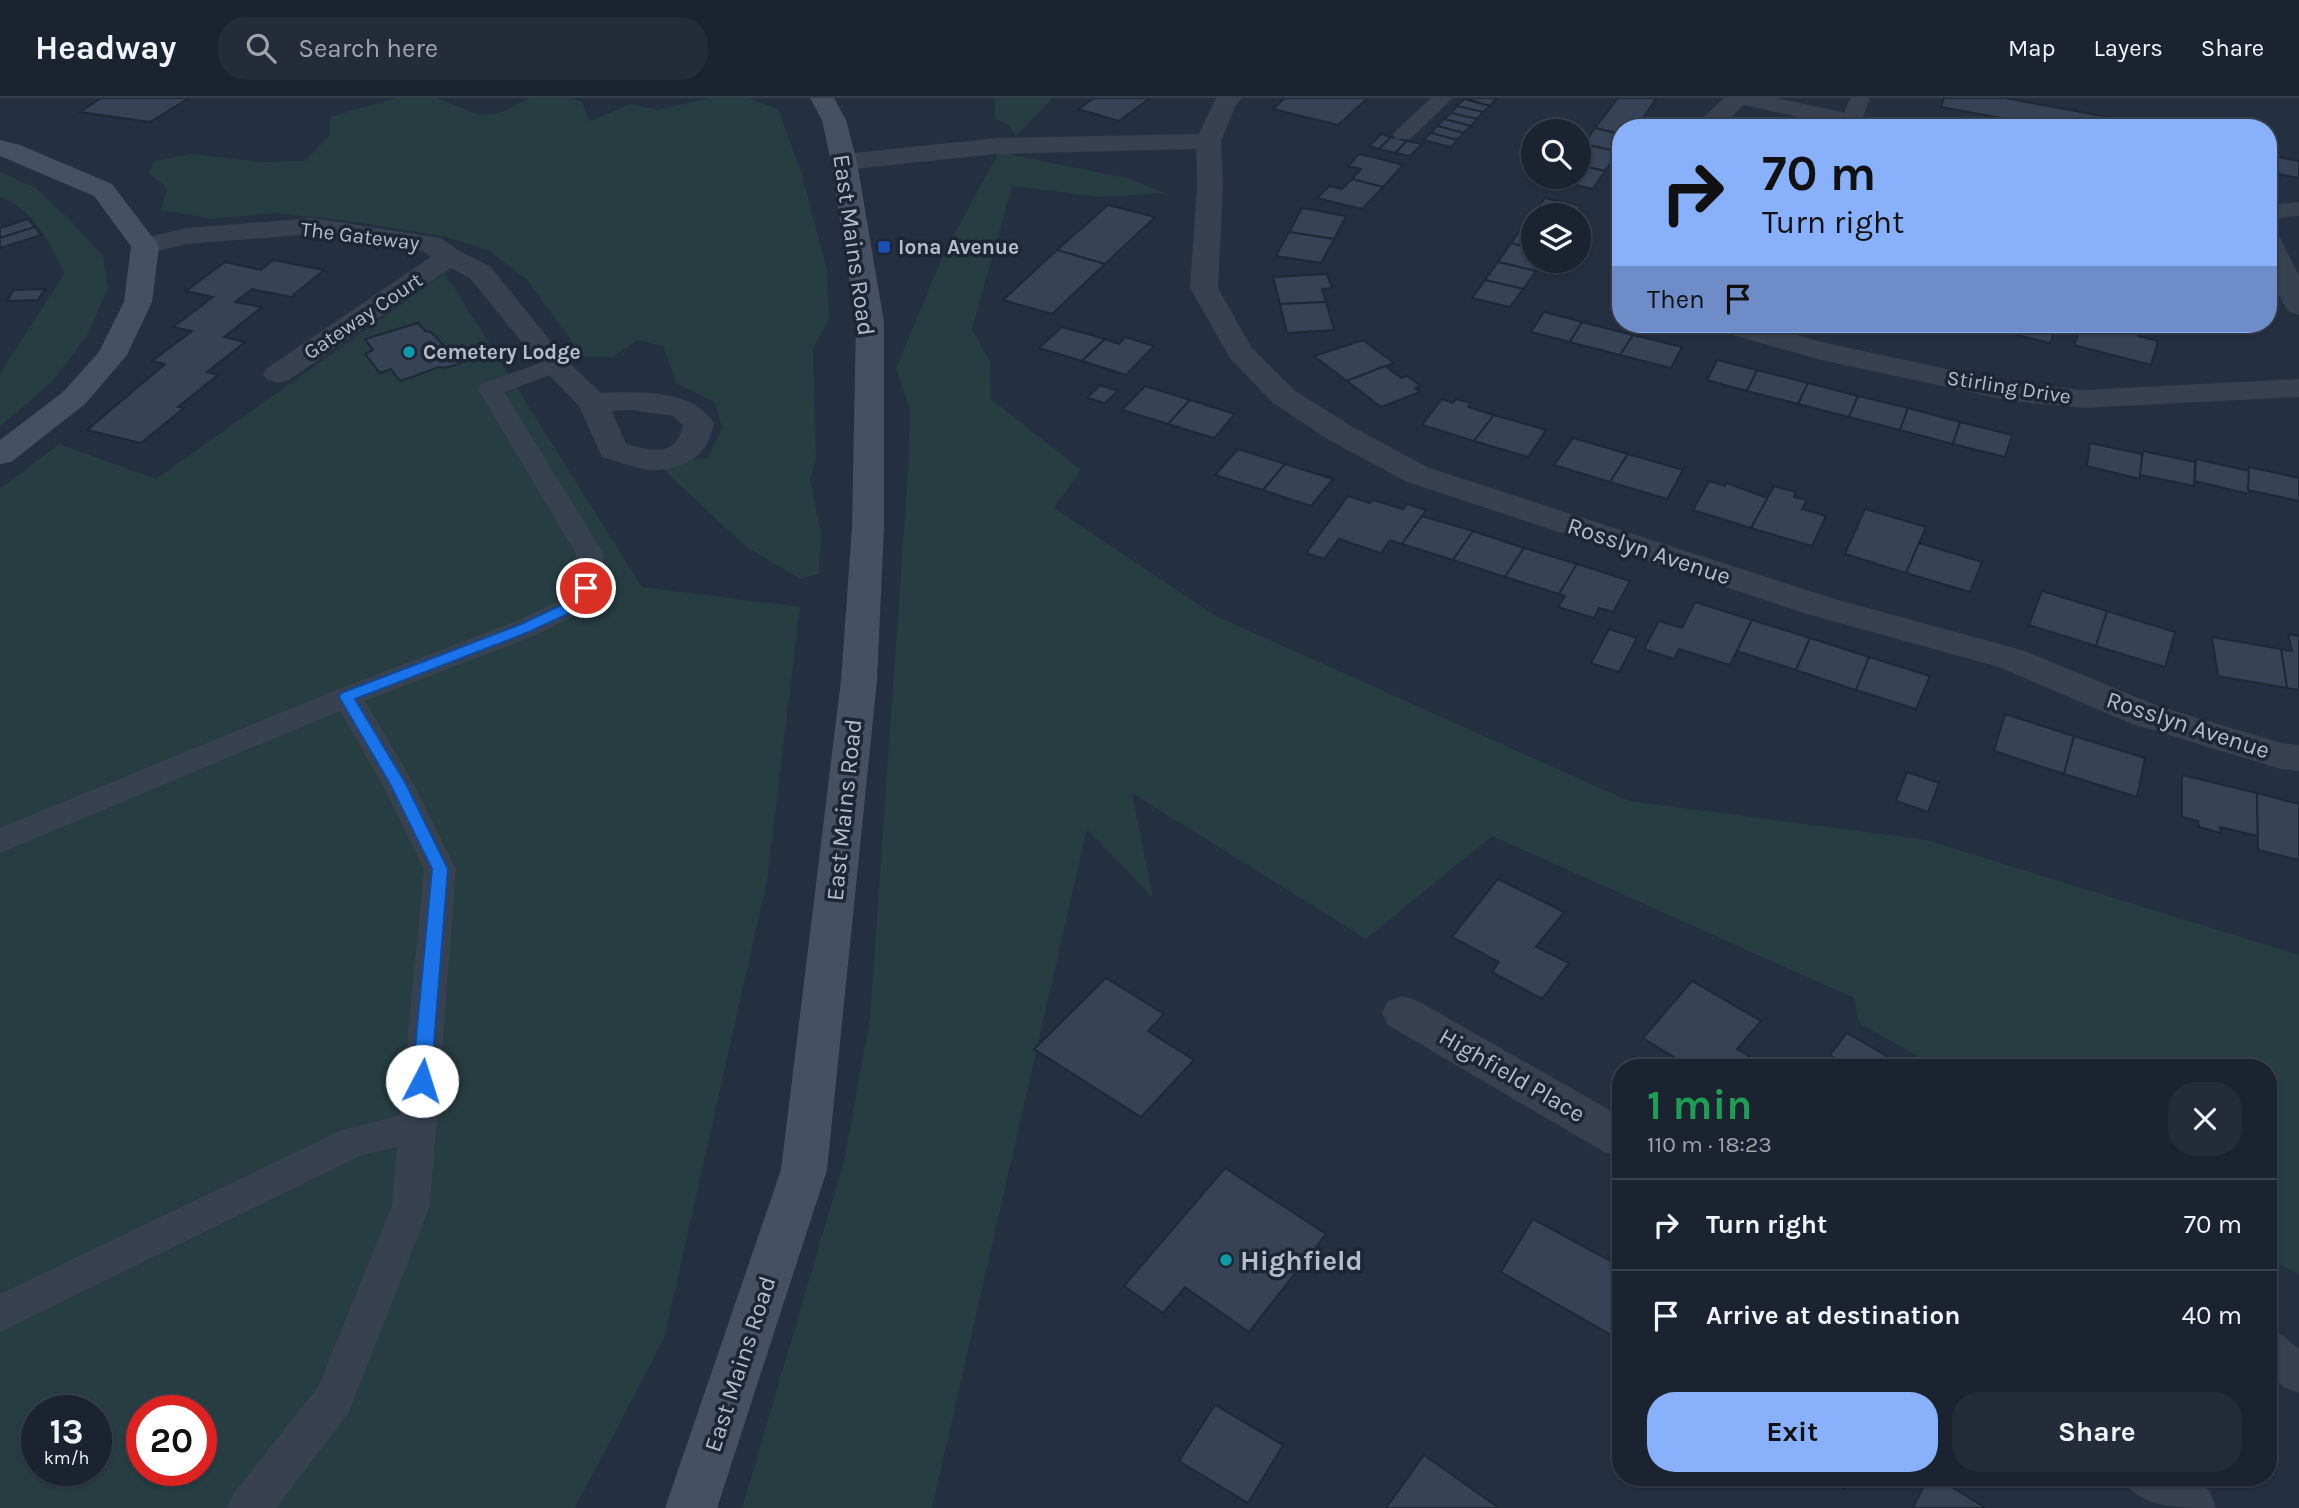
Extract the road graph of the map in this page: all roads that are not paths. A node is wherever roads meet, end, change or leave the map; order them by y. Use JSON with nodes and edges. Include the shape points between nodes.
{"nodes":[{"id":1,"x":822,"y":98,"type":"edge"},
{"id":2,"x":1230,"y":98,"type":"edge"},
{"id":3,"x":1443,"y":98,"type":"edge"},
{"id":4,"x":1738,"y":98,"type":"edge"},
{"id":5,"x":1743,"y":98,"type":"edge"},
{"id":6,"x":1860,"y":98,"type":"edge"},
{"id":7,"x":1714,"y":119,"type":"edge"},
{"id":8,"x":1838,"y":119,"type":"edge"},
{"id":9,"x":1852,"y":119,"type":"edge"},
{"id":10,"x":1403,"y":135,"type":"dead end"},
{"id":11,"x":1208,"y":141,"type":"junction"},
{"id":12,"x":0,"y":148,"type":"edge"},
{"id":13,"x":844,"y":162,"type":"junction"},
{"id":14,"x":2299,"y":209,"type":"edge"},
{"id":15,"x":2277,"y":211,"type":"edge"},
{"id":16,"x":145,"y":246,"type":"junction"},
{"id":17,"x":449,"y":257,"type":"junction"},
{"id":18,"x":2277,"y":259,"type":"edge"},
{"id":19,"x":2299,"y":306,"type":"edge"},
{"id":20,"x":1757,"y":333,"type":"edge"},
{"id":21,"x":555,"y":365,"type":"junction"},
{"id":22,"x":278,"y":374,"type":"dead end"},
{"id":23,"x":2299,"y":388,"type":"edge"},
{"id":24,"x":593,"y":403,"type":"dead end"},
{"id":25,"x":0,"y":455,"type":"edge"},
{"id":26,"x":346,"y":697,"type":"junction"},
{"id":27,"x":2299,"y":758,"type":"edge"},
{"id":28,"x":0,"y":841,"type":"edge"},
{"id":29,"x":1403,"y":1013,"type":"dead end"},
{"id":30,"x":418,"y":1127,"type":"junction"},
{"id":31,"x":1612,"y":1133,"type":"edge"},
{"id":32,"x":0,"y":1314,"type":"edge"},
{"id":33,"x":2277,"y":1356,"type":"edge"},
{"id":34,"x":2299,"y":1374,"type":"edge"},
{"id":35,"x":2159,"y":1486,"type":"edge"},
{"id":36,"x":249,"y":1508,"type":"edge"},
{"id":37,"x":691,"y":1508,"type":"edge"},
{"id":38,"x":2190,"y":1508,"type":"edge"}],
"edges":[{"from":1,"to":13,"type":"main road","name":"East Mains Road","via":[[834,120]]},
{"from":2,"to":11,"type":"street"},
{"from":3,"to":10,"type":"lane"},
{"from":4,"to":7,"type":"street"},
{"from":5,"to":8,"type":"street"},
{"from":6,"to":9,"type":"lane"},
{"from":11,"to":13,"type":"street","via":[[997,146]]},
{"from":11,"to":27,"type":"street","name":"Rosslyn Avenue","via":[[1204,288],[1240,352],[1283,396],[1340,433],[1418,475],[1819,606],[2012,659],[2145,715]]},
{"from":12,"to":16,"type":"main road","via":[[103,190]]},
{"from":13,"to":37,"type":"main road","name":"East Mains Road","via":[[870,321],[868,527],[859,680],[804,1170]]},
{"from":14,"to":15,"type":"lane"},
{"from":16,"to":17,"type":"street","name":"The Gateway","via":[[187,236],[312,226],[431,244]]},
{"from":16,"to":25,"type":"main road","via":[[138,302],[111,355],[74,398]]},
{"from":17,"to":21,"type":"street","name":"The Gateway","via":[[480,272]]},
{"from":17,"to":22,"type":"street","name":"Gateway Court"},
{"from":18,"to":19,"type":"street"},
{"from":20,"to":23,"type":"street","name":"Stirling Drive","via":[[1821,351],[2024,393],[2083,399]]},
{"from":21,"to":24,"type":"street","name":"The Gateway"},
{"from":21,"to":26,"type":"lane","via":[[490,389],[590,554],[586,588],[569,607],[524,629]]},
{"from":26,"to":28,"type":"lane"},
{"from":26,"to":30,"type":"lane","via":[[398,784],[440,869]]},
{"from":29,"to":31,"type":"street","name":"Highfield Place"},
{"from":30,"to":32,"type":"lane","via":[[355,1141]]},
{"from":30,"to":36,"type":"lane","via":[[411,1206],[333,1400]]},
{"from":33,"to":34,"type":"lane"},
{"from":35,"to":38,"type":"street"}]}
